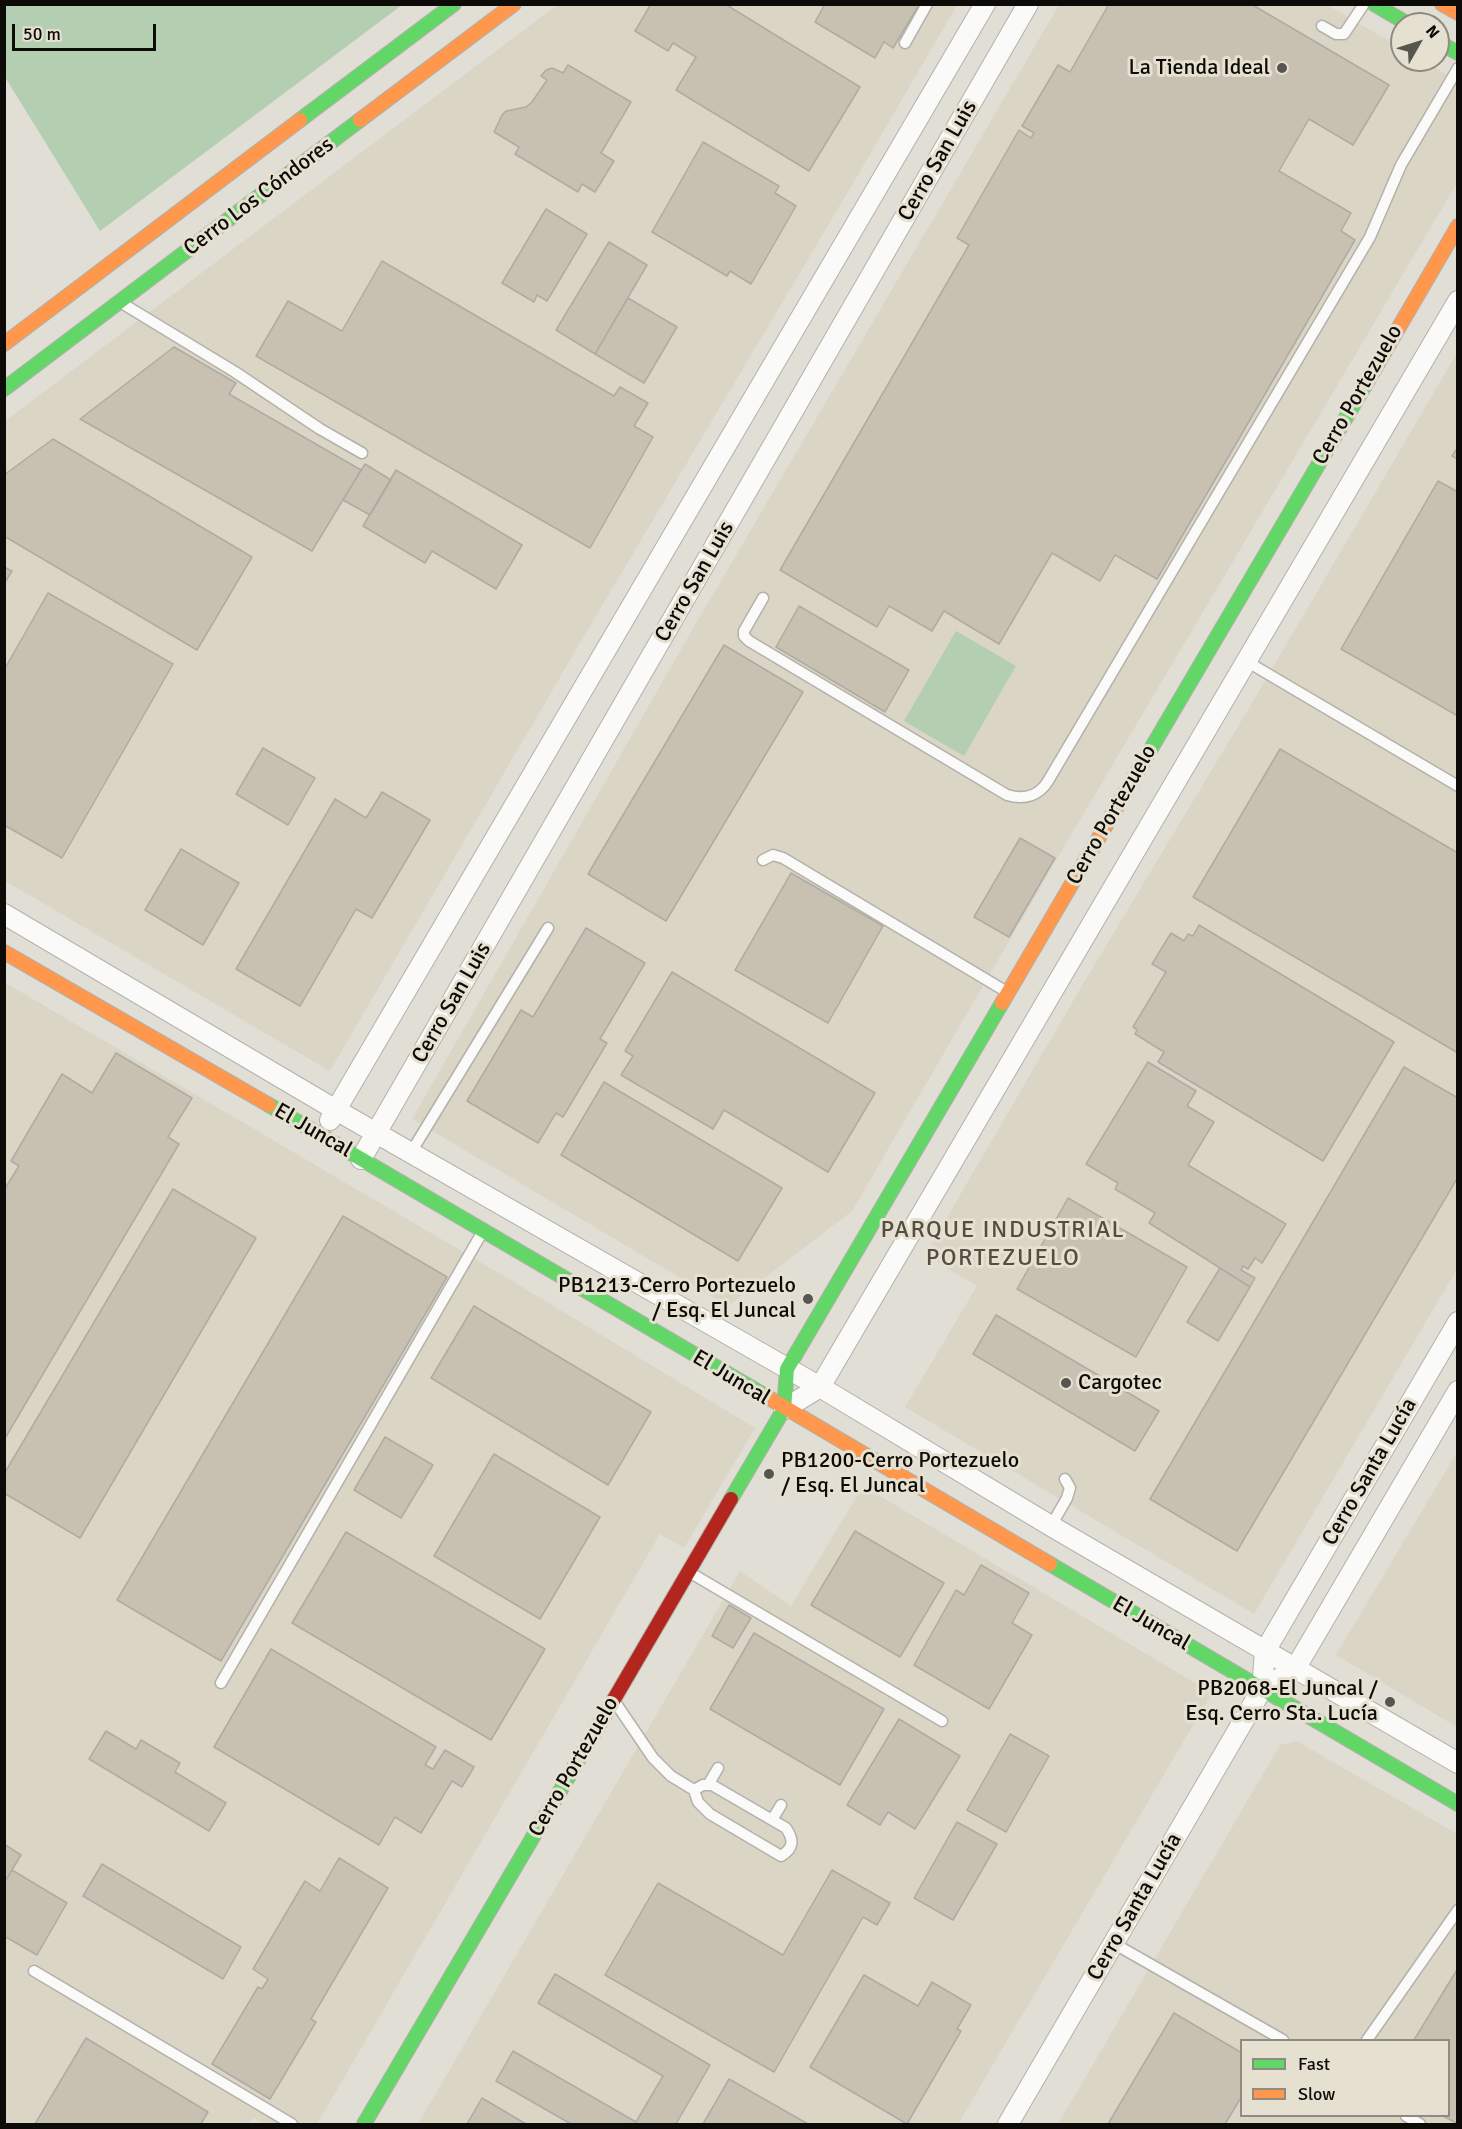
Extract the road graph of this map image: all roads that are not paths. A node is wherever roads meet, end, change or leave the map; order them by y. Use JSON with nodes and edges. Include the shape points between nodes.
{"nodes":[{"id":1,"x":454,"y":4,"type":"edge"},
{"id":2,"x":514,"y":4,"type":"edge"},
{"id":3,"x":927,"y":4,"type":"edge"},
{"id":4,"x":985,"y":4,"type":"edge"},
{"id":5,"x":1028,"y":4,"type":"edge"},
{"id":6,"x":1364,"y":4,"type":"edge"},
{"id":7,"x":1374,"y":4,"type":"edge"},
{"id":8,"x":1442,"y":4,"type":"edge"},
{"id":9,"x":1390,"y":13,"type":"edge"},
{"id":10,"x":1458,"y":13,"type":"edge"},
{"id":11,"x":1322,"y":26,"type":"dead end"},
{"id":12,"x":905,"y":43,"type":"dead end"},
{"id":13,"x":1458,"y":68,"type":"edge"},
{"id":14,"x":1458,"y":226,"type":"edge"},
{"id":15,"x":1458,"y":301,"type":"edge"},
{"id":16,"x":120,"y":302,"type":"junction"},
{"id":17,"x":4,"y":344,"type":"edge"},
{"id":18,"x":4,"y":389,"type":"edge"},
{"id":19,"x":362,"y":453,"type":"dead end"},
{"id":20,"x":763,"y":598,"type":"dead end"},
{"id":21,"x":1246,"y":661,"type":"junction"},
{"id":22,"x":1458,"y":786,"type":"edge"},
{"id":23,"x":764,"y":860,"type":"dead end"},
{"id":24,"x":4,"y":914,"type":"edge"},
{"id":25,"x":548,"y":928,"type":"dead end"},
{"id":26,"x":4,"y":952,"type":"edge"},
{"id":27,"x":1007,"y":993,"type":"junction"},
{"id":28,"x":336,"y":1110,"type":"junction"},
{"id":29,"x":376,"y":1134,"type":"junction"},
{"id":30,"x":321,"y":1136,"type":"junction"},
{"id":31,"x":410,"y":1154,"type":"junction"},
{"id":32,"x":361,"y":1159,"type":"junction"},
{"id":33,"x":483,"y":1230,"type":"junction"},
{"id":34,"x":1458,"y":1322,"type":"edge"},
{"id":35,"x":787,"y":1369,"type":"junction"},
{"id":36,"x":820,"y":1388,"type":"junction"},
{"id":37,"x":1458,"y":1391,"type":"edge"},
{"id":38,"x":784,"y":1409,"type":"junction"},
{"id":39,"x":1065,"y":1479,"type":"dead end"},
{"id":40,"x":1050,"y":1526,"type":"junction"},
{"id":41,"x":688,"y":1572,"type":"junction"},
{"id":42,"x":1264,"y":1651,"type":"junction"},
{"id":43,"x":1295,"y":1669,"type":"junction"},
{"id":44,"x":221,"y":1683,"type":"dead end"},
{"id":45,"x":1262,"y":1689,"type":"junction"},
{"id":46,"x":613,"y":1700,"type":"junction"},
{"id":47,"x":942,"y":1720,"type":"dead end"},
{"id":48,"x":1458,"y":1763,"type":"edge"},
{"id":49,"x":718,"y":1768,"type":"dead end"},
{"id":50,"x":708,"y":1785,"type":"junction"},
{"id":51,"x":694,"y":1790,"type":"junction"},
{"id":52,"x":1458,"y":1804,"type":"edge"},
{"id":53,"x":781,"y":1805,"type":"dead end"},
{"id":54,"x":772,"y":1820,"type":"junction"},
{"id":55,"x":1458,"y":1910,"type":"edge"},
{"id":56,"x":1113,"y":1943,"type":"junction"},
{"id":57,"x":34,"y":1971,"type":"dead end"},
{"id":58,"x":1281,"y":2039,"type":"edge"},
{"id":59,"x":1368,"y":2039,"type":"edge"},
{"id":60,"x":292,"y":2124,"type":"edge"},
{"id":61,"x":364,"y":2124,"type":"edge"},
{"id":62,"x":1008,"y":2124,"type":"edge"}],
"edges":[{"from":1,"to":17,"type":"street","name":"Cerro Los Cóndores"},
{"from":2,"to":16,"type":"street","name":"Cerro Los Cóndores"},
{"from":3,"to":12,"type":"lane"},
{"from":4,"to":28,"type":"street","name":"Cerro San Luis"},
{"from":5,"to":29,"type":"street","name":"Cerro San Luis"},
{"from":6,"to":11,"type":"lane","via":[[1344,34]]},
{"from":7,"to":9,"type":"street"},
{"from":8,"to":10,"type":"street"},
{"from":13,"to":20,"type":"lane","via":[[1401,165],[1370,237],[1040,791],[1026,797],[1007,795],[749,641],[744,631]]},
{"from":14,"to":27,"type":"street","name":"Cerro Portezuelo"},
{"from":15,"to":21,"type":"street","name":"Cerro Portezuelo"},
{"from":16,"to":18,"type":"street","name":"Cerro Los Cóndores"},
{"from":16,"to":19,"type":"lane"},
{"from":21,"to":22,"type":"lane"},
{"from":21,"to":36,"type":"street","name":"Cerro Portezuelo"},
{"from":23,"to":27,"type":"lane","via":[[773,855],[783,858]]},
{"from":24,"to":28,"type":"street","name":"El Juncal"},
{"from":25,"to":31,"type":"lane"},
{"from":26,"to":30,"type":"street","name":"El Juncal"},
{"from":27,"to":35,"type":"street","name":"Cerro Portezuelo"},
{"from":28,"to":29,"type":"street","name":"El Juncal"},
{"from":28,"to":30,"type":"street","name":"Cerro San Luis"},
{"from":29,"to":31,"type":"street","name":"El Juncal"},
{"from":29,"to":32,"type":"street","name":"Cerro San Luis"},
{"from":30,"to":32,"type":"street","name":"El Juncal"},
{"from":31,"to":35,"type":"street","name":"El Juncal"},
{"from":32,"to":33,"type":"street","name":"El Juncal"},
{"from":33,"to":38,"type":"street","name":"El Juncal"},
{"from":33,"to":44,"type":"lane"},
{"from":34,"to":42,"type":"street","name":"Cerro Santa Lucía"},
{"from":35,"to":36,"type":"street","name":"El Juncal"},
{"from":35,"to":38,"type":"street","name":"Cerro Portezuelo"},
{"from":36,"to":38,"type":"street","name":"Cerro Portezuelo"},
{"from":36,"to":40,"type":"street","name":"El Juncal"},
{"from":37,"to":43,"type":"street","name":"Cerro Santa Lucía"},
{"from":38,"to":41,"type":"street","name":"Cerro Portezuelo"},
{"from":38,"to":45,"type":"street","name":"El Juncal"},
{"from":39,"to":40,"type":"lane","via":[[1070,1488],[1067,1498]]},
{"from":40,"to":42,"type":"street","name":"El Juncal"},
{"from":41,"to":46,"type":"street","name":"Cerro Portezuelo"},
{"from":41,"to":47,"type":"lane"},
{"from":42,"to":43,"type":"street","name":"El Juncal"},
{"from":42,"to":45,"type":"street","name":"Cerro Santa Lucía"},
{"from":43,"to":45,"type":"street","name":"Cerro Santa Lucía"},
{"from":43,"to":48,"type":"street","name":"El Juncal"},
{"from":45,"to":52,"type":"street","name":"El Juncal"},
{"from":45,"to":56,"type":"street","name":"Cerro Santa Lucía"},
{"from":46,"to":51,"type":"lane","via":[[653,1758],[671,1776]]},
{"from":46,"to":61,"type":"street","name":"Cerro Portezuelo"},
{"from":49,"to":50,"type":"lane"},
{"from":50,"to":51,"type":"lane"},
{"from":50,"to":54,"type":"lane"},
{"from":51,"to":54,"type":"lane","via":[[698,1802],[710,1814],[781,1856],[792,1845],[791,1835]]},
{"from":53,"to":54,"type":"lane"},
{"from":55,"to":59,"type":"lane"},
{"from":56,"to":58,"type":"lane"},
{"from":56,"to":62,"type":"street","name":"Cerro Santa Lucía"},
{"from":57,"to":60,"type":"lane"}]}
